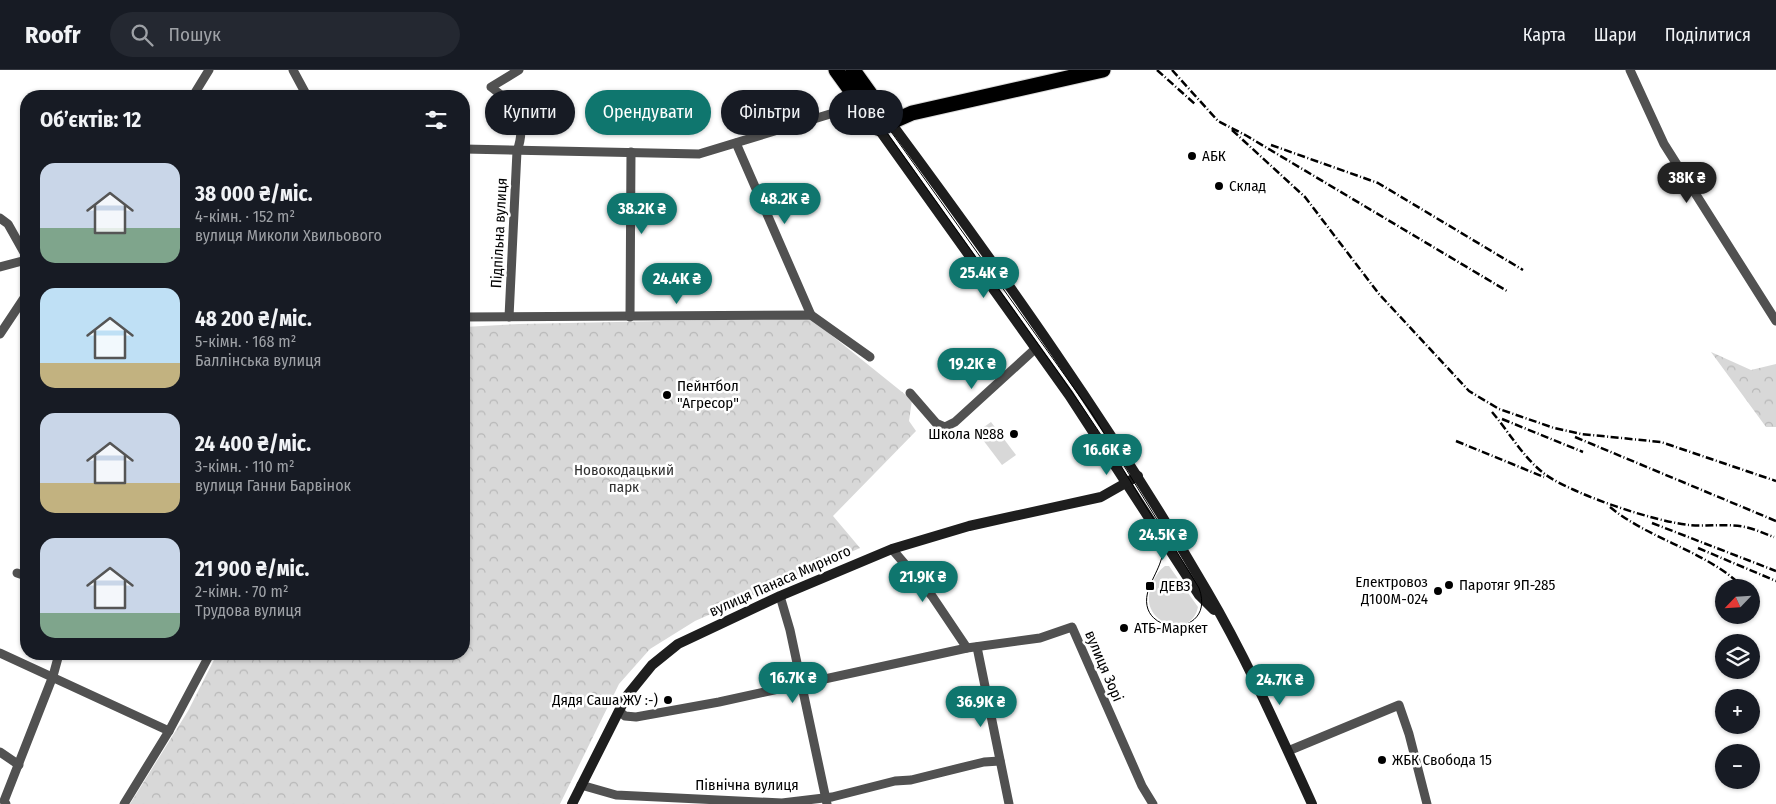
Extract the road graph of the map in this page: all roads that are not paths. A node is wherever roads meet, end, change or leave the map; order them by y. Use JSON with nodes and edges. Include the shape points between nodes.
{"nodes":[{"id":1,"x":209,"y":70,"type":"edge"},
{"id":2,"x":293,"y":70,"type":"edge"},
{"id":3,"x":519,"y":70,"type":"edge"},
{"id":4,"x":836,"y":70,"type":"edge"},
{"id":5,"x":853,"y":70,"type":"edge"},
{"id":6,"x":1103,"y":70,"type":"edge"},
{"id":7,"x":1630,"y":70,"type":"edge"},
{"id":8,"x":197,"y":90,"type":"edge"},
{"id":9,"x":304,"y":90,"type":"edge"},
{"id":10,"x":855,"y":90,"type":"edge"},
{"id":11,"x":862,"y":90,"type":"edge"},
{"id":12,"x":829,"y":114,"type":"edge"},
{"id":13,"x":903,"y":118,"type":"edge"},
{"id":14,"x":890,"y":135,"type":"edge"},
{"id":15,"x":891,"y":135,"type":"edge"},
{"id":16,"x":736,"y":143,"type":"junction"},
{"id":17,"x":470,"y":149,"type":"edge"},
{"id":18,"x":517,"y":151,"type":"junction"},
{"id":19,"x":631,"y":152,"type":"junction"},
{"id":20,"x":0,"y":218,"type":"edge"},
{"id":21,"x":20,"y":247,"type":"edge"},
{"id":22,"x":20,"y":260,"type":"edge"},
{"id":23,"x":0,"y":267,"type":"edge"},
{"id":24,"x":20,"y":304,"type":"edge"},
{"id":25,"x":811,"y":316,"type":"junction"},
{"id":26,"x":470,"y":317,"type":"edge"},
{"id":27,"x":509,"y":317,"type":"junction"},
{"id":28,"x":630,"y":317,"type":"junction"},
{"id":29,"x":1776,"y":320,"type":"edge"},
{"id":30,"x":0,"y":334,"type":"edge"},
{"id":31,"x":1035,"y":349,"type":"junction"},
{"id":32,"x":870,"y":358,"type":"dead end"},
{"id":33,"x":910,"y":393,"type":"dead end"},
{"id":34,"x":1138,"y":476,"type":"junction"},
{"id":35,"x":1127,"y":484,"type":"junction"},
{"id":36,"x":892,"y":549,"type":"junction"},
{"id":37,"x":17,"y":572,"type":"dead end"},
{"id":38,"x":20,"y":573,"type":"edge"},
{"id":39,"x":780,"y":596,"type":"junction"},
{"id":40,"x":1223,"y":620,"type":"junction"},
{"id":41,"x":977,"y":647,"type":"junction"},
{"id":42,"x":967,"y":648,"type":"junction"},
{"id":43,"x":0,"y":653,"type":"edge"},
{"id":44,"x":57,"y":660,"type":"edge"},
{"id":45,"x":207,"y":660,"type":"edge"},
{"id":46,"x":53,"y":676,"type":"junction"},
{"id":47,"x":801,"y":684,"type":"junction"},
{"id":48,"x":618,"y":711,"type":"junction"},
{"id":49,"x":169,"y":731,"type":"junction"},
{"id":50,"x":1288,"y":751,"type":"junction"},
{"id":51,"x":0,"y":752,"type":"edge"},
{"id":52,"x":1000,"y":761,"type":"junction"},
{"id":53,"x":19,"y":765,"type":"junction"},
{"id":54,"x":581,"y":785,"type":"junction"},
{"id":55,"x":615,"y":799,"type":"edge"},
{"id":56,"x":826,"y":801,"type":"edge"},
{"id":57,"x":6,"y":804,"type":"edge"},
{"id":58,"x":124,"y":804,"type":"edge"},
{"id":59,"x":572,"y":804,"type":"edge"},
{"id":60,"x":1009,"y":804,"type":"edge"},
{"id":61,"x":1153,"y":804,"type":"edge"},
{"id":62,"x":1312,"y":804,"type":"edge"},
{"id":63,"x":1427,"y":804,"type":"edge"}],
"edges":[{"from":1,"to":8,"type":"street"},
{"from":2,"to":9,"type":"street"},
{"from":3,"to":18,"type":"street","name":"Підпільна вулиця","via":[[491,87],[504,96],[519,117],[522,138]]},
{"from":4,"to":10,"type":"highway"},
{"from":5,"to":11,"type":"highway"},
{"from":6,"to":13,"type":"highway"},
{"from":7,"to":29,"type":"street","via":[[1668,151]]},
{"from":12,"to":16,"type":"street"},
{"from":14,"to":31,"type":"main road"},
{"from":15,"to":34,"type":"main road","via":[[1087,398]]},
{"from":16,"to":19,"type":"street","via":[[699,154]]},
{"from":16,"to":25,"type":"street"},
{"from":17,"to":18,"type":"street"},
{"from":18,"to":19,"type":"street"},
{"from":18,"to":27,"type":"street","name":"Підпільна вулиця"},
{"from":19,"to":28,"type":"street"},
{"from":20,"to":21,"type":"street","via":[[8,224]]},
{"from":22,"to":23,"type":"street"},
{"from":24,"to":30,"type":"street"},
{"from":25,"to":28,"type":"street"},
{"from":25,"to":32,"type":"street"},
{"from":26,"to":27,"type":"street"},
{"from":27,"to":28,"type":"street"},
{"from":31,"to":33,"type":"street","via":[[955,422],[945,427],[936,423]]},
{"from":31,"to":35,"type":"main road"},
{"from":34,"to":35,"type":"main road","name":"вулиця Панаса Мирного"},
{"from":34,"to":40,"type":"main road"},
{"from":35,"to":36,"type":"main road","name":"вулиця Панаса Мирного","via":[[1101,498],[969,526]]},
{"from":35,"to":40,"type":"main road","via":[[1199,595]]},
{"from":36,"to":39,"type":"main road","name":"вулиця Панаса Мирного"},
{"from":36,"to":42,"type":"street","via":[[932,596]]},
{"from":37,"to":38,"type":"street"},
{"from":39,"to":47,"type":"street"},
{"from":39,"to":48,"type":"main road","name":"вулиця Панаса Мирного","via":[[666,651],[638,680]]},
{"from":40,"to":50,"type":"main road"},
{"from":41,"to":42,"type":"street"},
{"from":41,"to":52,"type":"street"},
{"from":41,"to":61,"type":"street","name":"вулиця Зорі","via":[[1040,638],[1072,627],[1126,752]]},
{"from":42,"to":47,"type":"street"},
{"from":43,"to":46,"type":"street"},
{"from":44,"to":46,"type":"street"},
{"from":45,"to":49,"type":"street"},
{"from":46,"to":49,"type":"street"},
{"from":46,"to":53,"type":"street"},
{"from":47,"to":48,"type":"street","via":[[636,717],[625,716]]},
{"from":47,"to":56,"type":"street"},
{"from":48,"to":54,"type":"main road","name":"вулиця Панаса Мирного"},
{"from":49,"to":58,"type":"street"},
{"from":50,"to":62,"type":"main road"},
{"from":50,"to":63,"type":"street","via":[[1399,705]]},
{"from":51,"to":53,"type":"street"},
{"from":52,"to":56,"type":"street","name":"Північна вулиця","via":[[895,781]]},
{"from":52,"to":60,"type":"street"},
{"from":53,"to":57,"type":"street","via":[[4,801]]},
{"from":54,"to":55,"type":"street","name":"Північна вулиця"},
{"from":54,"to":59,"type":"main road","name":"вулиця Панаса Мирного"},
{"from":55,"to":56,"type":"street","name":"Північна вулиця"}]}
